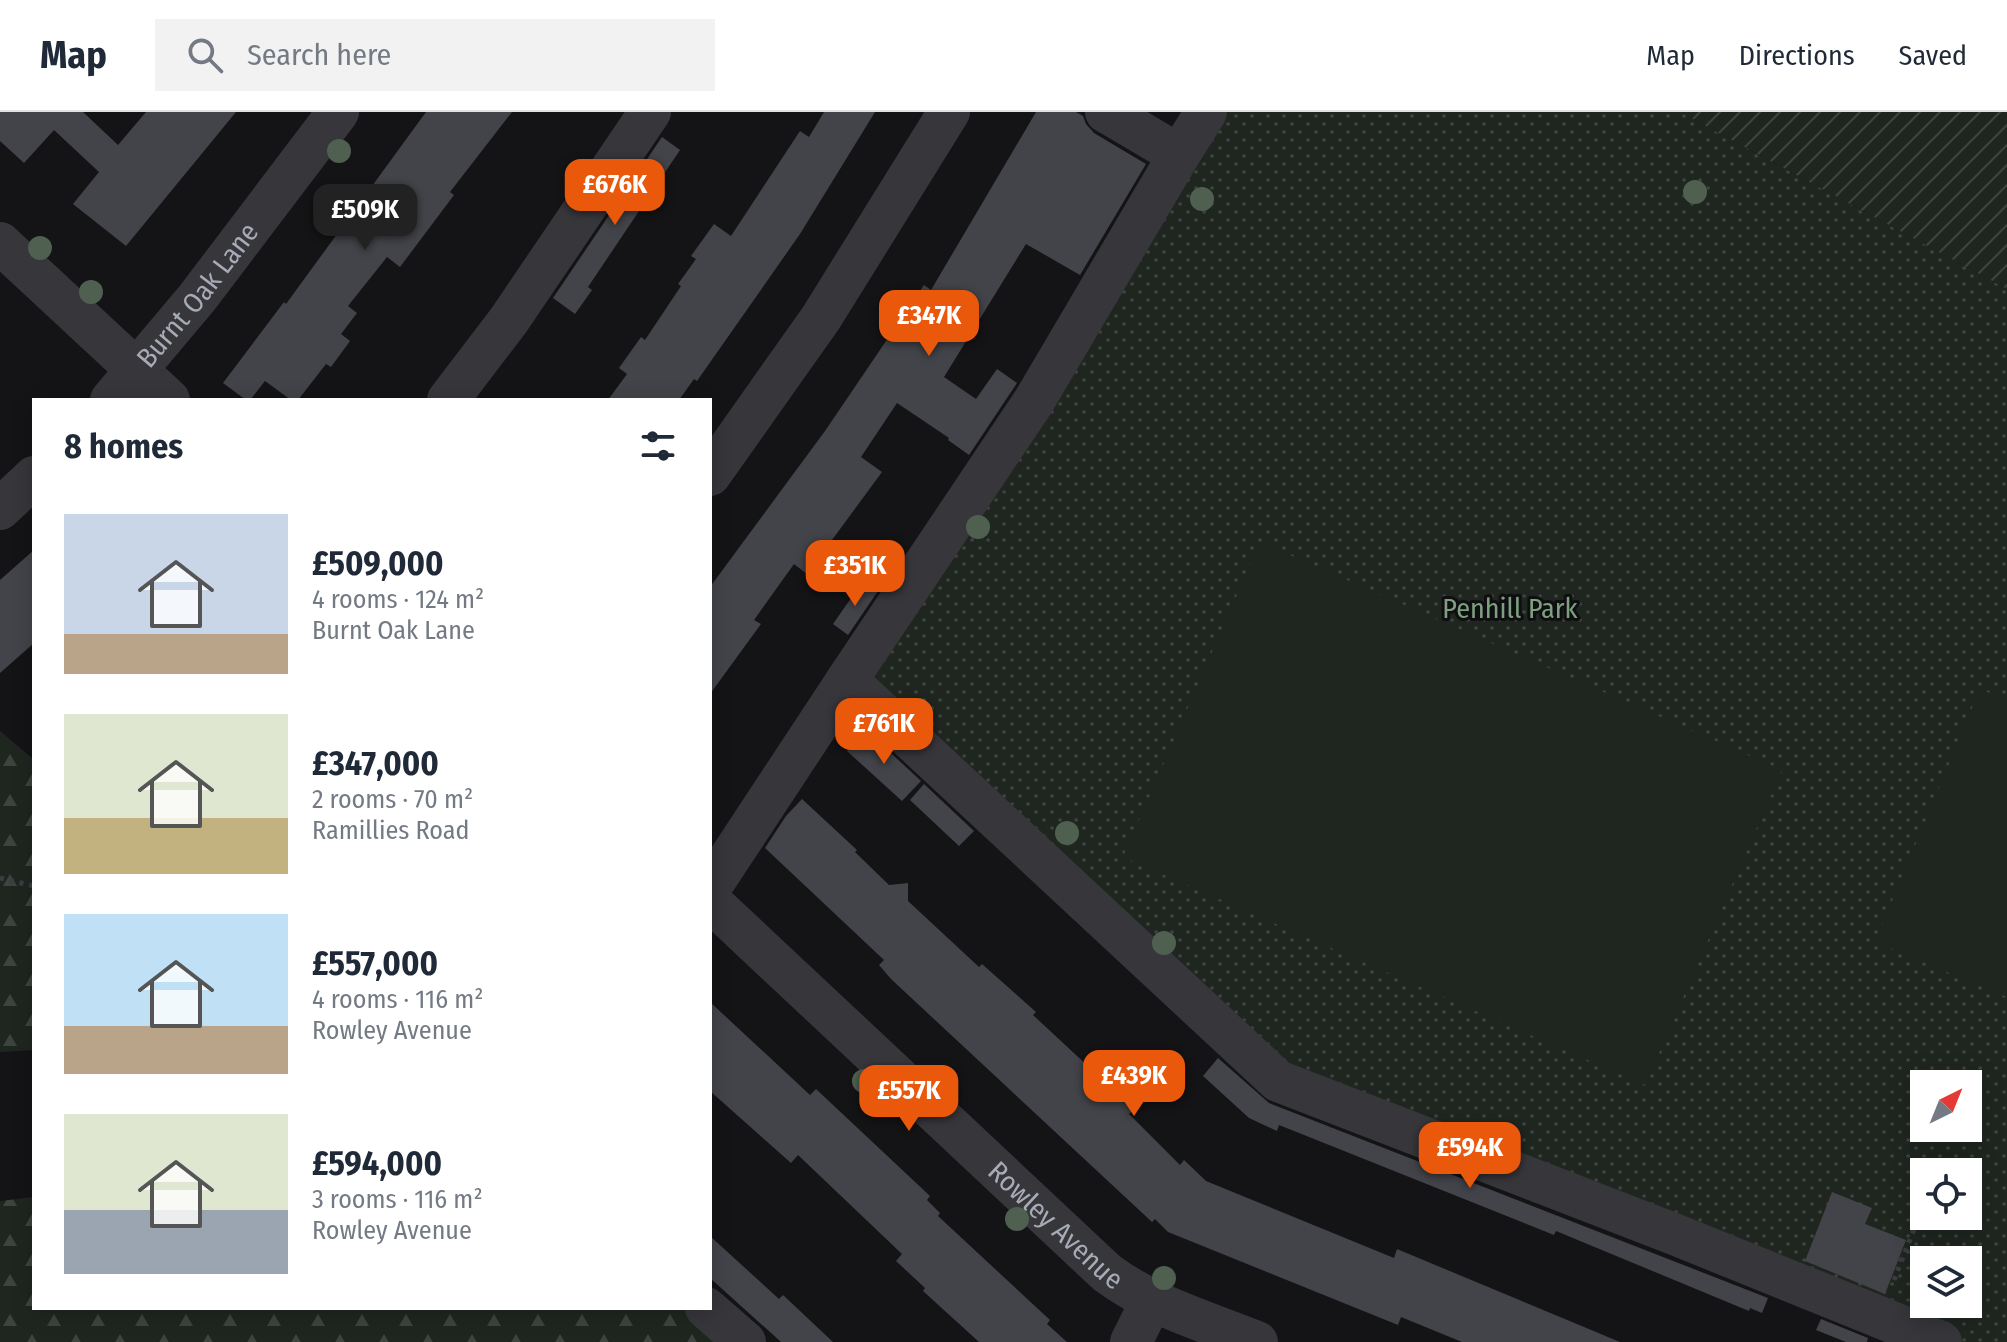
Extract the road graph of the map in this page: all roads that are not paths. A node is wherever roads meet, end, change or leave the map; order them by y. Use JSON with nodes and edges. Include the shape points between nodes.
{"nodes":[{"id":1,"x":338,"y":112,"type":"edge"},
{"id":2,"x":650,"y":112,"type":"edge"},
{"id":3,"x":949,"y":112,"type":"edge"},
{"id":4,"x":1106,"y":112,"type":"edge"},
{"id":5,"x":1206,"y":112,"type":"edge"},
{"id":6,"x":1179,"y":155,"type":"junction"},
{"id":7,"x":0,"y":243,"type":"edge"},
{"id":8,"x":124,"y":385,"type":"edge"},
{"id":9,"x":163,"y":398,"type":"edge"},
{"id":10,"x":450,"y":398,"type":"edge"},
{"id":11,"x":712,"y":472,"type":"edge"},
{"id":12,"x":32,"y":479,"type":"edge"},
{"id":13,"x":0,"y":509,"type":"edge"},
{"id":14,"x":847,"y":680,"type":"junction"},
{"id":15,"x":712,"y":885,"type":"edge"},
{"id":16,"x":712,"y":903,"type":"edge"},
{"id":17,"x":1152,"y":1300,"type":"junction"},
{"id":18,"x":708,"y":1310,"type":"edge"},
{"id":19,"x":745,"y":1342,"type":"edge"},
{"id":20,"x":1131,"y":1342,"type":"edge"},
{"id":21,"x":1257,"y":1342,"type":"edge"},
{"id":22,"x":1941,"y":1342,"type":"edge"}],
"edges":[{"from":1,"to":8,"type":"street","name":"Burnt Oak Lane"},
{"from":2,"to":10,"type":"street"},
{"from":3,"to":11,"type":"street","via":[[821,318]]},
{"from":4,"to":6,"type":"street"},
{"from":5,"to":6,"type":"street"},
{"from":6,"to":14,"type":"street","via":[[1034,401]]},
{"from":7,"to":8,"type":"street"},
{"from":8,"to":9,"type":"street"},
{"from":12,"to":13,"type":"street"},
{"from":14,"to":15,"type":"street"},
{"from":14,"to":22,"type":"street","via":[[1278,1081]]},
{"from":16,"to":17,"type":"street","name":"Rowley Avenue","via":[[1107,1273]]},
{"from":17,"to":20,"type":"street"},
{"from":17,"to":21,"type":"street","name":"Rowley Avenue"},
{"from":18,"to":19,"type":"street"}]}
